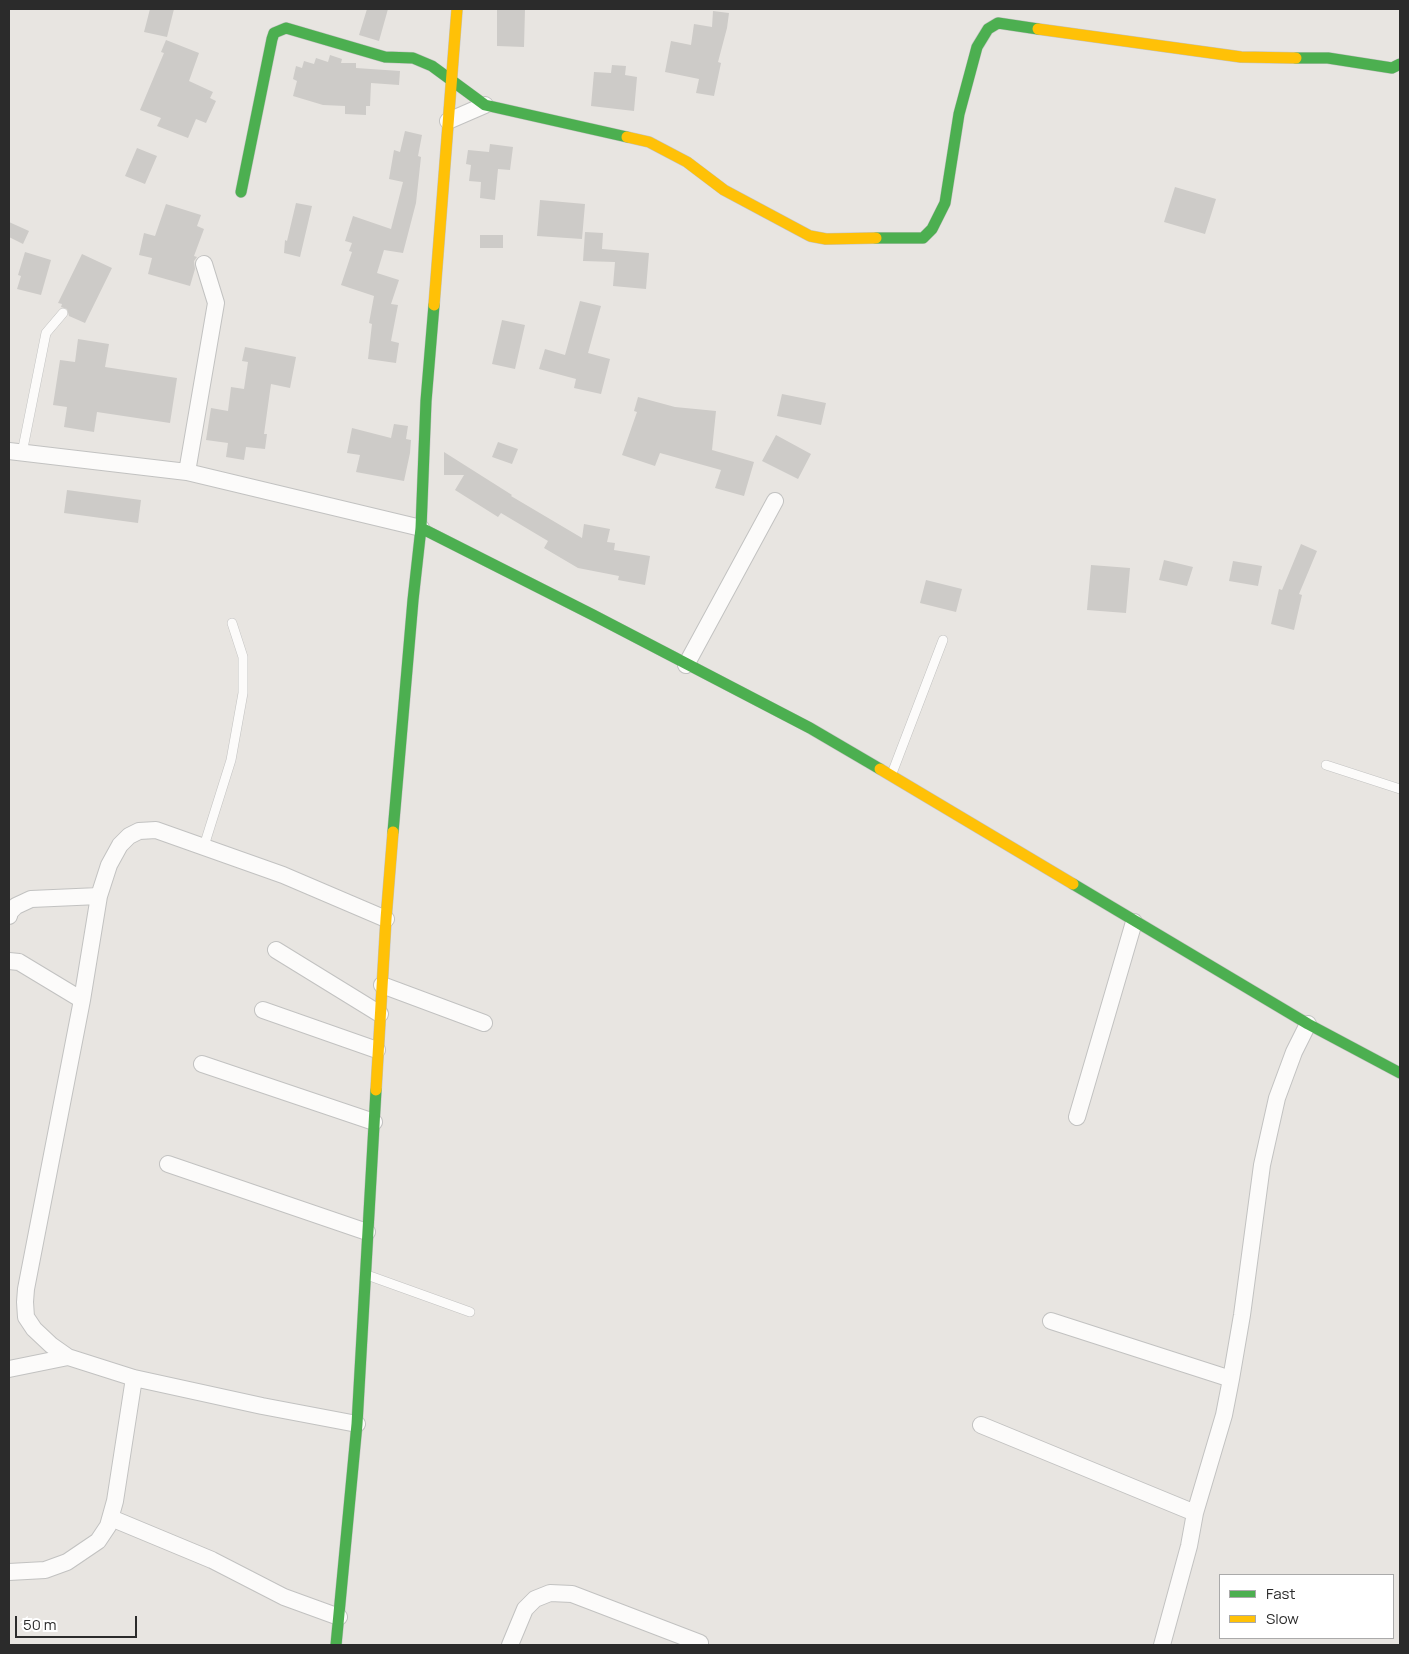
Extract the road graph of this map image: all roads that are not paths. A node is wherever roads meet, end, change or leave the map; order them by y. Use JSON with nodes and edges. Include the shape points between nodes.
{"nodes":[{"id":1,"x":457,"y":9,"type":"edge"},
{"id":2,"x":1400,"y":64,"type":"edge"},
{"id":3,"x":452,"y":82,"type":"junction"},
{"id":4,"x":485,"y":105,"type":"junction"},
{"id":5,"x":448,"y":121,"type":"junction"},
{"id":6,"x":241,"y":192,"type":"dead end"},
{"id":7,"x":204,"y":264,"type":"dead end"},
{"id":8,"x":63,"y":313,"type":"dead end"},
{"id":9,"x":16,"y":452,"type":"edge"},
{"id":10,"x":187,"y":472,"type":"junction"},
{"id":11,"x":776,"y":501,"type":"dead end"},
{"id":12,"x":421,"y":528,"type":"junction"},
{"id":13,"x":232,"y":623,"type":"dead end"},
{"id":14,"x":943,"y":640,"type":"dead end"},
{"id":15,"x":686,"y":664,"type":"junction"},
{"id":16,"x":1326,"y":765,"type":"dead end"},
{"id":17,"x":890,"y":777,"type":"junction"},
{"id":18,"x":1400,"y":789,"type":"edge"},
{"id":19,"x":204,"y":846,"type":"junction"},
{"id":20,"x":99,"y":896,"type":"junction"},
{"id":21,"x":9,"y":916,"type":"edge"},
{"id":22,"x":386,"y":919,"type":"junction"},
{"id":23,"x":1134,"y":922,"type":"junction"},
{"id":24,"x":276,"y":950,"type":"dead end"},
{"id":25,"x":9,"y":961,"type":"edge"},
{"id":26,"x":382,"y":985,"type":"junction"},
{"id":27,"x":82,"y":1000,"type":"junction"},
{"id":28,"x":263,"y":1010,"type":"dead end"},
{"id":29,"x":380,"y":1014,"type":"junction"},
{"id":30,"x":484,"y":1023,"type":"dead end"},
{"id":31,"x":1308,"y":1024,"type":"junction"},
{"id":32,"x":377,"y":1050,"type":"junction"},
{"id":33,"x":202,"y":1064,"type":"dead end"},
{"id":34,"x":1400,"y":1073,"type":"edge"},
{"id":35,"x":1077,"y":1117,"type":"dead end"},
{"id":36,"x":374,"y":1122,"type":"junction"},
{"id":37,"x":168,"y":1164,"type":"dead end"},
{"id":38,"x":367,"y":1232,"type":"junction"},
{"id":39,"x":364,"y":1274,"type":"junction"},
{"id":40,"x":470,"y":1312,"type":"dead end"},
{"id":41,"x":1051,"y":1321,"type":"dead end"},
{"id":42,"x":68,"y":1357,"type":"junction"},
{"id":43,"x":9,"y":1369,"type":"edge"},
{"id":44,"x":134,"y":1378,"type":"junction"},
{"id":45,"x":1231,"y":1379,"type":"junction"},
{"id":46,"x":357,"y":1424,"type":"junction"},
{"id":47,"x":981,"y":1425,"type":"dead end"},
{"id":48,"x":1194,"y":1513,"type":"junction"},
{"id":49,"x":111,"y":1518,"type":"junction"},
{"id":50,"x":9,"y":1572,"type":"edge"},
{"id":51,"x":339,"y":1617,"type":"junction"},
{"id":52,"x":700,"y":1643,"type":"dead end"},
{"id":53,"x":336,"y":1645,"type":"edge"},
{"id":54,"x":510,"y":1645,"type":"edge"},
{"id":55,"x":1162,"y":1645,"type":"edge"}],
"edges":[{"from":1,"to":3,"type":"street"},
{"from":2,"to":4,"type":"street","via":[[1392,68],[1328,58],[1241,57],[998,23],[988,29],[978,47],[959,114],[945,203],[932,229],[922,238],[826,239],[810,236],[724,190],[687,162],[648,142]]},
{"from":3,"to":4,"type":"street"},
{"from":3,"to":5,"type":"street"},
{"from":3,"to":6,"type":"street","via":[[432,66],[413,58],[385,57],[286,28],[279,30],[272,39]]},
{"from":4,"to":5,"type":"street"},
{"from":5,"to":12,"type":"street","via":[[426,401]]},
{"from":7,"to":10,"type":"street","via":[[216,303]]},
{"from":8,"to":9,"type":"lane","via":[[46,333]]},
{"from":9,"to":10,"type":"street"},
{"from":10,"to":12,"type":"street"},
{"from":11,"to":15,"type":"street"},
{"from":12,"to":15,"type":"street"},
{"from":12,"to":22,"type":"street"},
{"from":13,"to":19,"type":"lane","via":[[243,657],[243,693],[231,760]]},
{"from":14,"to":17,"type":"lane"},
{"from":15,"to":17,"type":"street","via":[[810,728]]},
{"from":16,"to":18,"type":"lane"},
{"from":17,"to":23,"type":"street"},
{"from":19,"to":20,"type":"street","via":[[156,830],[139,831],[120,845],[109,865]]},
{"from":19,"to":22,"type":"street"},
{"from":20,"to":21,"type":"street","via":[[31,899],[16,906]]},
{"from":20,"to":27,"type":"street"},
{"from":22,"to":26,"type":"street"},
{"from":23,"to":31,"type":"street"},
{"from":23,"to":35,"type":"street"},
{"from":24,"to":29,"type":"street"},
{"from":25,"to":27,"type":"street","via":[[19,962]]},
{"from":26,"to":29,"type":"street"},
{"from":26,"to":30,"type":"street"},
{"from":27,"to":42,"type":"street","via":[[25,1302],[26,1317],[34,1329]]},
{"from":28,"to":32,"type":"street"},
{"from":29,"to":32,"type":"street"},
{"from":31,"to":34,"type":"street"},
{"from":31,"to":45,"type":"street","via":[[1277,1098],[1262,1165]]},
{"from":32,"to":36,"type":"street"},
{"from":33,"to":36,"type":"street"},
{"from":36,"to":38,"type":"street"},
{"from":37,"to":38,"type":"street"},
{"from":38,"to":39,"type":"street"},
{"from":39,"to":40,"type":"lane"},
{"from":39,"to":46,"type":"street"},
{"from":41,"to":45,"type":"street"},
{"from":42,"to":43,"type":"street"},
{"from":42,"to":44,"type":"street"},
{"from":44,"to":46,"type":"street"},
{"from":44,"to":49,"type":"street"},
{"from":45,"to":48,"type":"street","via":[[1224,1416]]},
{"from":46,"to":51,"type":"street"},
{"from":47,"to":48,"type":"street"},
{"from":48,"to":55,"type":"street","via":[[1189,1546]]},
{"from":49,"to":50,"type":"street","via":[[98,1541],[67,1562],[45,1570]]},
{"from":49,"to":51,"type":"street","via":[[212,1560],[284,1597]]},
{"from":51,"to":53,"type":"street"},
{"from":52,"to":54,"type":"street","via":[[572,1594],[550,1593],[535,1599],[525,1609]]}]}
